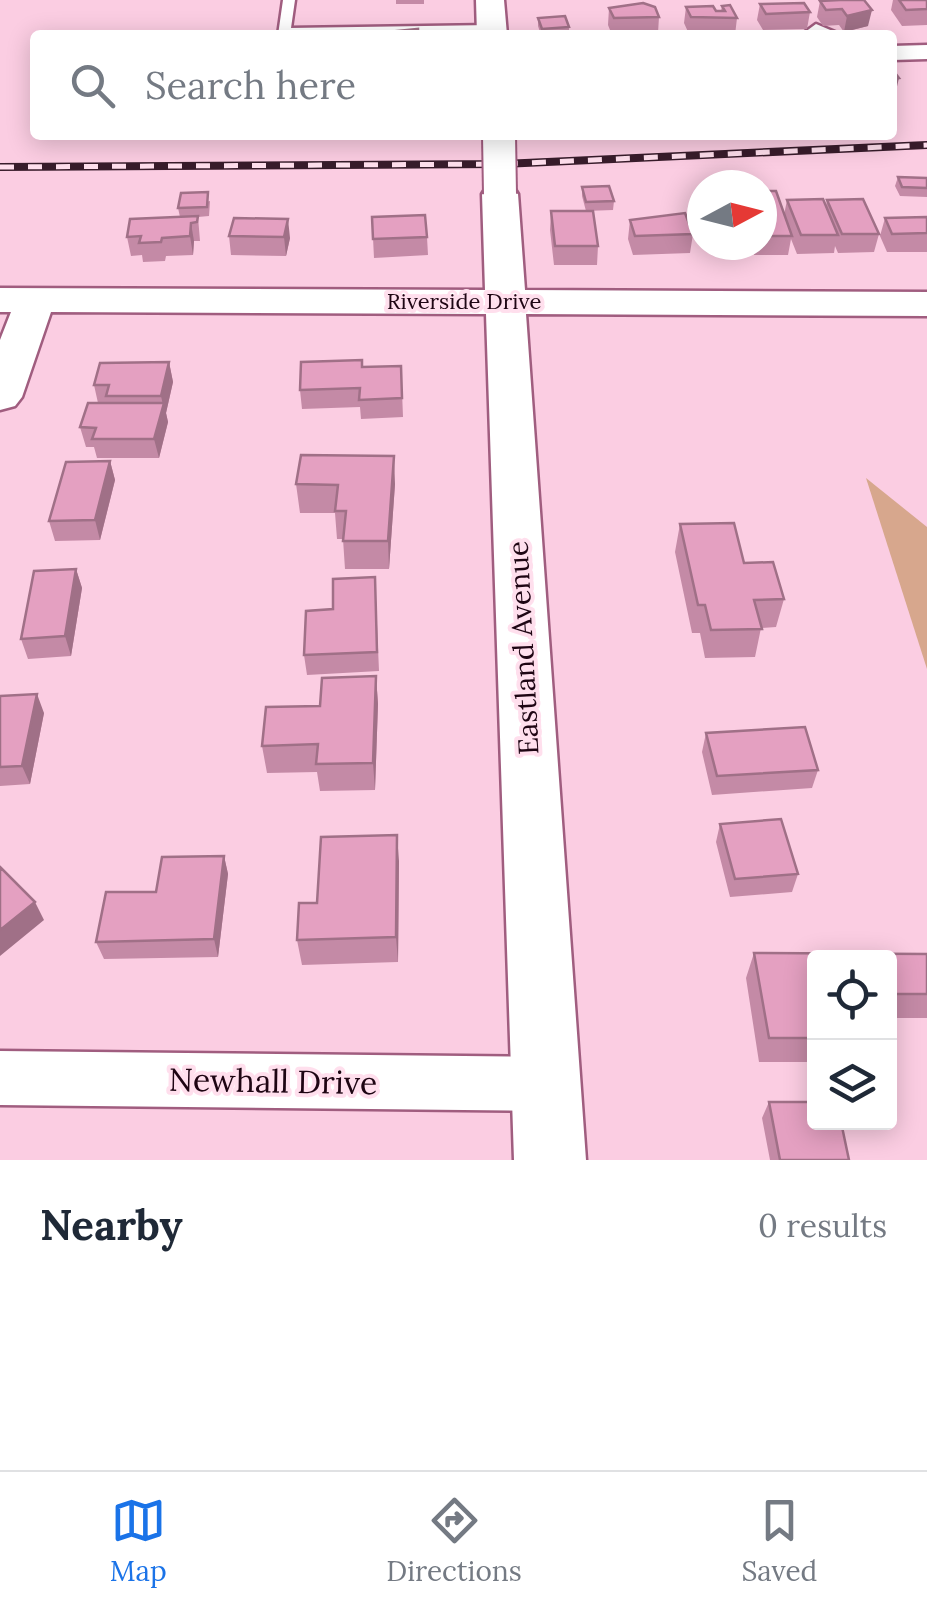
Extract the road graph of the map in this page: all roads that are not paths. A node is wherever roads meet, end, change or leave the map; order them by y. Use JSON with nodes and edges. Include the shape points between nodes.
{"nodes":[{"id":1,"x":289,"y":0,"type":"edge"},
{"id":2,"x":490,"y":0,"type":"edge"},
{"id":3,"x":287,"y":30,"type":"edge"},
{"id":4,"x":492,"y":30,"type":"edge"},
{"id":5,"x":927,"y":52,"type":"edge"},
{"id":6,"x":897,"y":53,"type":"edge"},
{"id":7,"x":500,"y":140,"type":"edge"},
{"id":8,"x":927,"y":304,"type":"edge"},
{"id":9,"x":15,"y":314,"type":"edge"},
{"id":10,"x":505,"y":316,"type":"junction"},
{"id":11,"x":927,"y":330,"type":"edge"},
{"id":12,"x":0,"y":397,"type":"edge"},
{"id":13,"x":0,"y":1078,"type":"edge"},
{"id":14,"x":546,"y":1084,"type":"junction"},
{"id":15,"x":550,"y":1160,"type":"edge"}],
"edges":[{"from":1,"to":3,"type":"lane"},
{"from":2,"to":4,"type":"street"},
{"from":5,"to":6,"type":"street"},
{"from":7,"to":10,"type":"street","name":"Eastland Avenue","bridge":true},
{"from":8,"to":10,"type":"street","name":"Riverside Drive"},
{"from":9,"to":10,"type":"street","name":"Riverside Drive"},
{"from":9,"to":12,"type":"street"},
{"from":10,"to":11,"type":"street","name":"Riverside Drive"},
{"from":10,"to":14,"type":"street","name":"Eastland Avenue"},
{"from":13,"to":14,"type":"street","name":"Newhall Drive"},
{"from":14,"to":15,"type":"street","name":"Eastland Avenue"}]}
